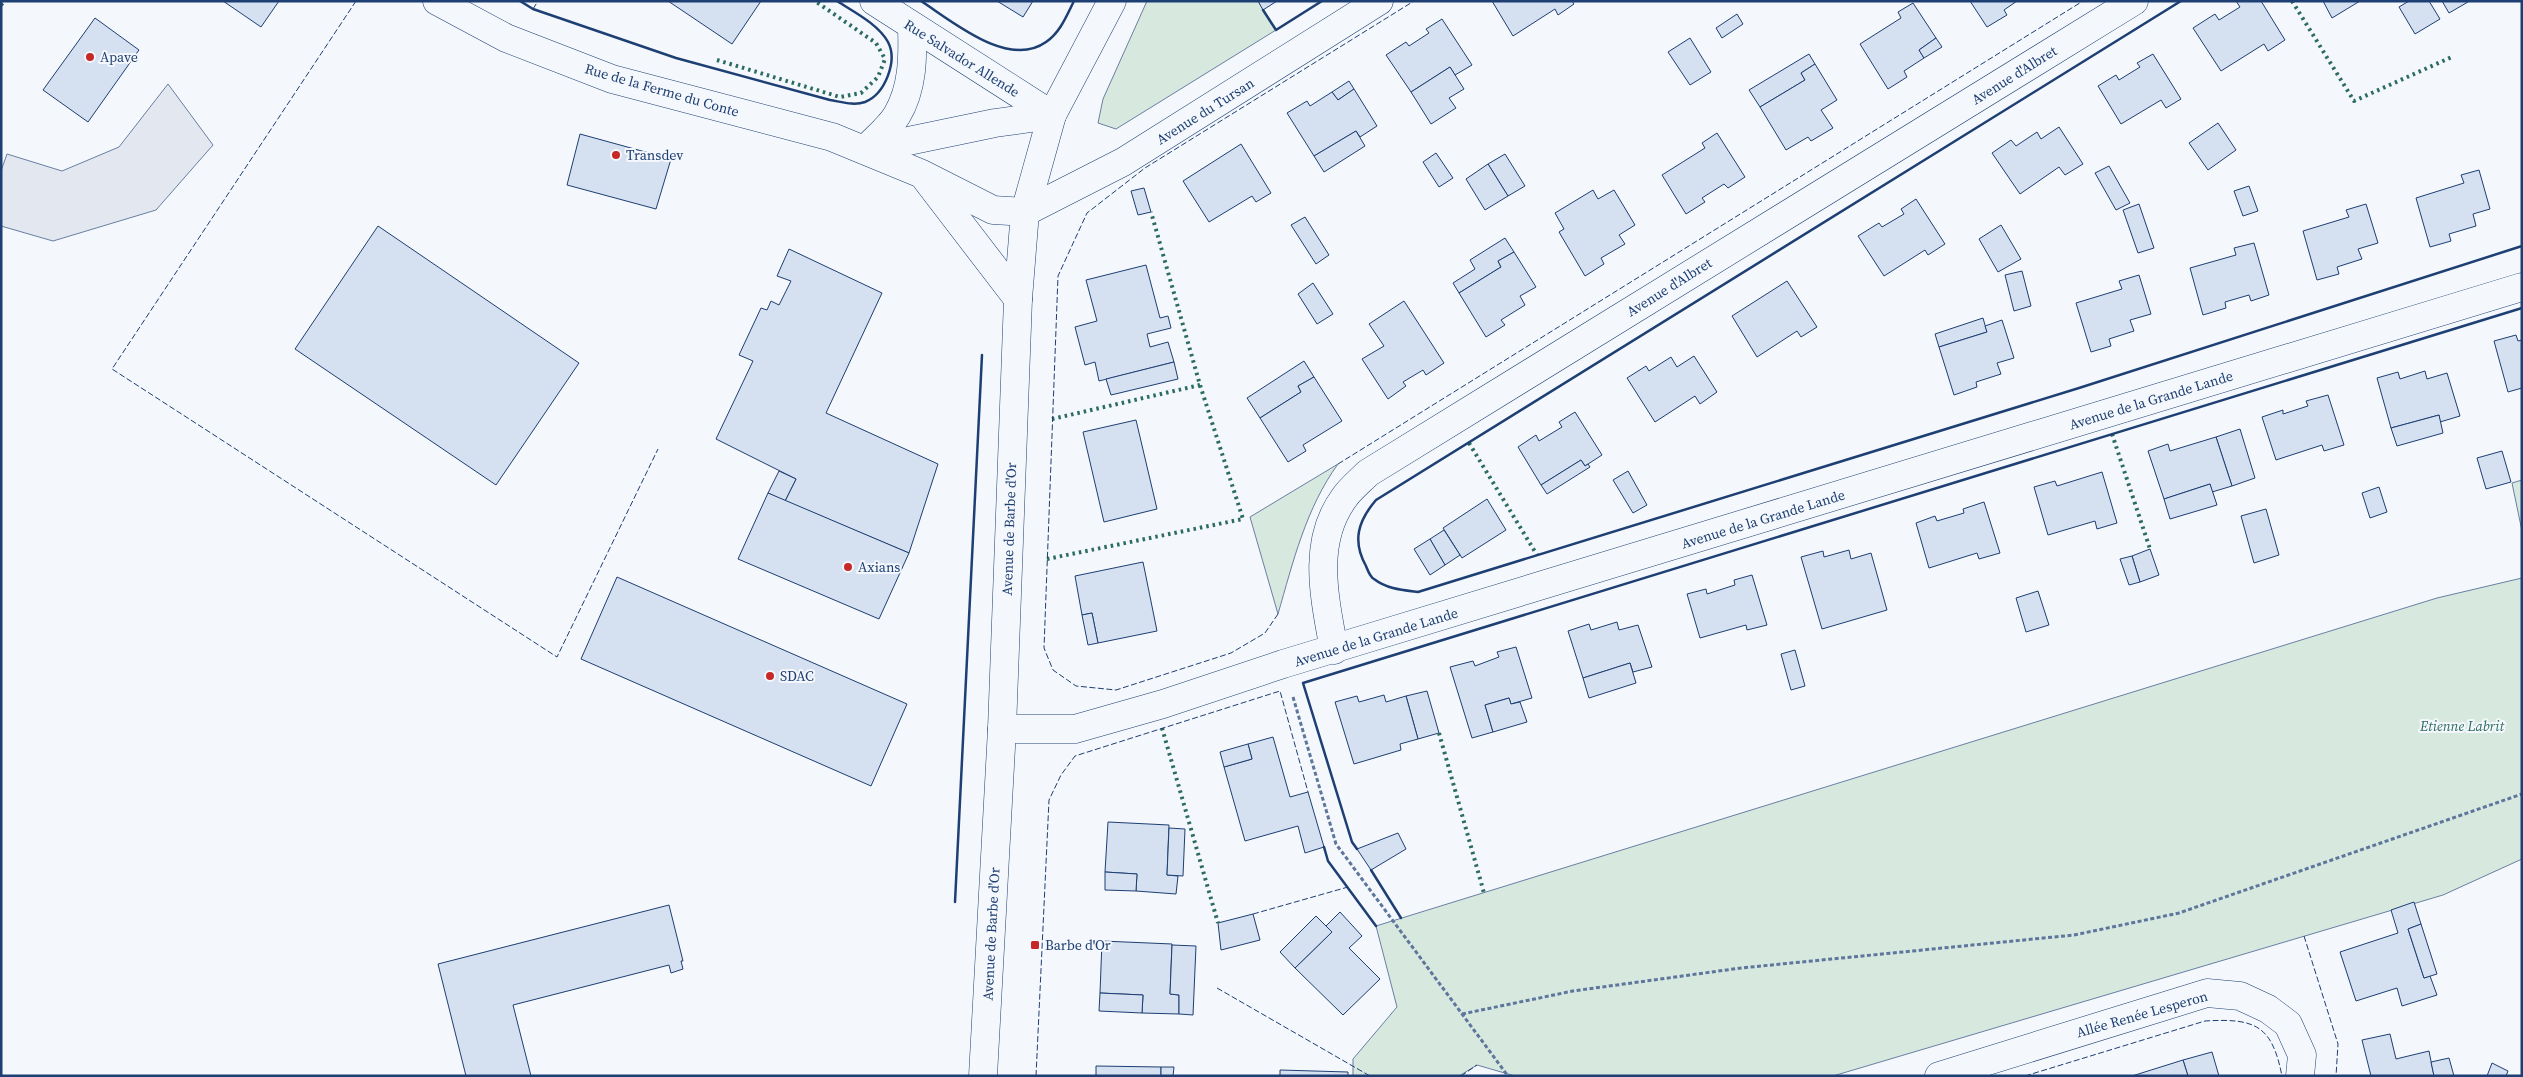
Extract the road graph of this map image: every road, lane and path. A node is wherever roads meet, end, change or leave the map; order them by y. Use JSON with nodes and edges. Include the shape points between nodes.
{"nodes":[{"id":1,"x":437,"y":1,"type":"edge"},
{"id":2,"x":874,"y":1,"type":"edge"},
{"id":3,"x":1112,"y":1,"type":"edge"},
{"id":4,"x":1379,"y":1,"type":"edge"},
{"id":5,"x":2134,"y":1,"type":"edge"},
{"id":6,"x":912,"y":27,"type":"junction"},
{"id":7,"x":1052,"y":115,"type":"junction"},
{"id":8,"x":865,"y":150,"type":"junction"},
{"id":9,"x":922,"y":174,"type":"junction"},
{"id":10,"x":1025,"y":212,"type":"junction"},
{"id":11,"x":2522,"y":287,"type":"edge"},
{"id":12,"x":1018,"y":299,"type":"junction"},
{"id":13,"x":1334,"y":650,"type":"junction"},
{"id":14,"x":1283,"y":664,"type":"junction"},
{"id":15,"x":1002,"y":729,"type":"junction"},
{"id":16,"x":2522,"y":794,"type":"edge"},
{"id":17,"x":1462,"y":1014,"type":"junction"},
{"id":18,"x":984,"y":1076,"type":"edge"},
{"id":19,"x":1508,"y":1076,"type":"edge"},
{"id":20,"x":1939,"y":1076,"type":"edge"},
{"id":21,"x":2300,"y":1076,"type":"edge"}],
"edges":[{"from":1,"to":8,"type":"street","name":"Rue de la Ferme du Conte","via":[[506,38],[612,79],[832,137]]},
{"from":2,"to":6,"type":"street","name":"Rue Salvador Allende"},
{"from":3,"to":7,"type":"street","name":"Avenue de Barbe d'Or"},
{"from":4,"to":10,"type":"street","name":"Avenue du Tursan","via":[[1123,162]]},
{"from":5,"to":13,"type":"street","name":"Avenue d'Albret","via":[[1368,473],[1344,498],[1328,528],[1322,566]]},
{"from":6,"to":7,"type":"street","name":"Rue Salvador Allende"},
{"from":6,"to":8,"type":"street","via":[[913,60],[908,89],[897,115]]},
{"from":7,"to":8,"type":"street","via":[[995,123]]},
{"from":7,"to":10,"type":"street","name":"Avenue de Barbe d'Or"},
{"from":8,"to":9,"type":"street","name":"Rue de la Ferme du Conte"},
{"from":9,"to":10,"type":"street","name":"Rue de la Ferme du Conte","via":[[993,210]]},
{"from":9,"to":12,"type":"street","name":"Rue de la Ferme du Conte"},
{"from":10,"to":12,"type":"street","name":"Avenue de Barbe d'Or"},
{"from":11,"to":13,"type":"street","name":"Avenue de la Grande Lande"},
{"from":12,"to":15,"type":"street","name":"Avenue de Barbe d'Or"},
{"from":13,"to":14,"type":"street","name":"Avenue de la Grande Lande"},
{"from":14,"to":15,"type":"street","name":"Avenue de la Grande Lande","via":[[1075,729]]},
{"from":14,"to":17,"type":"path","via":[[1336,844]]},
{"from":15,"to":18,"type":"street","name":"Avenue de Barbe d'Or"},
{"from":16,"to":17,"type":"path","via":[[2179,913],[2074,935],[1741,968],[1573,991]]},
{"from":17,"to":19,"type":"path"},
{"from":20,"to":21,"type":"street","name":"Allée Renée Lesperon","via":[[2207,993],[2240,996],[2268,1009],[2288,1024],[2302,1055]]}]}
